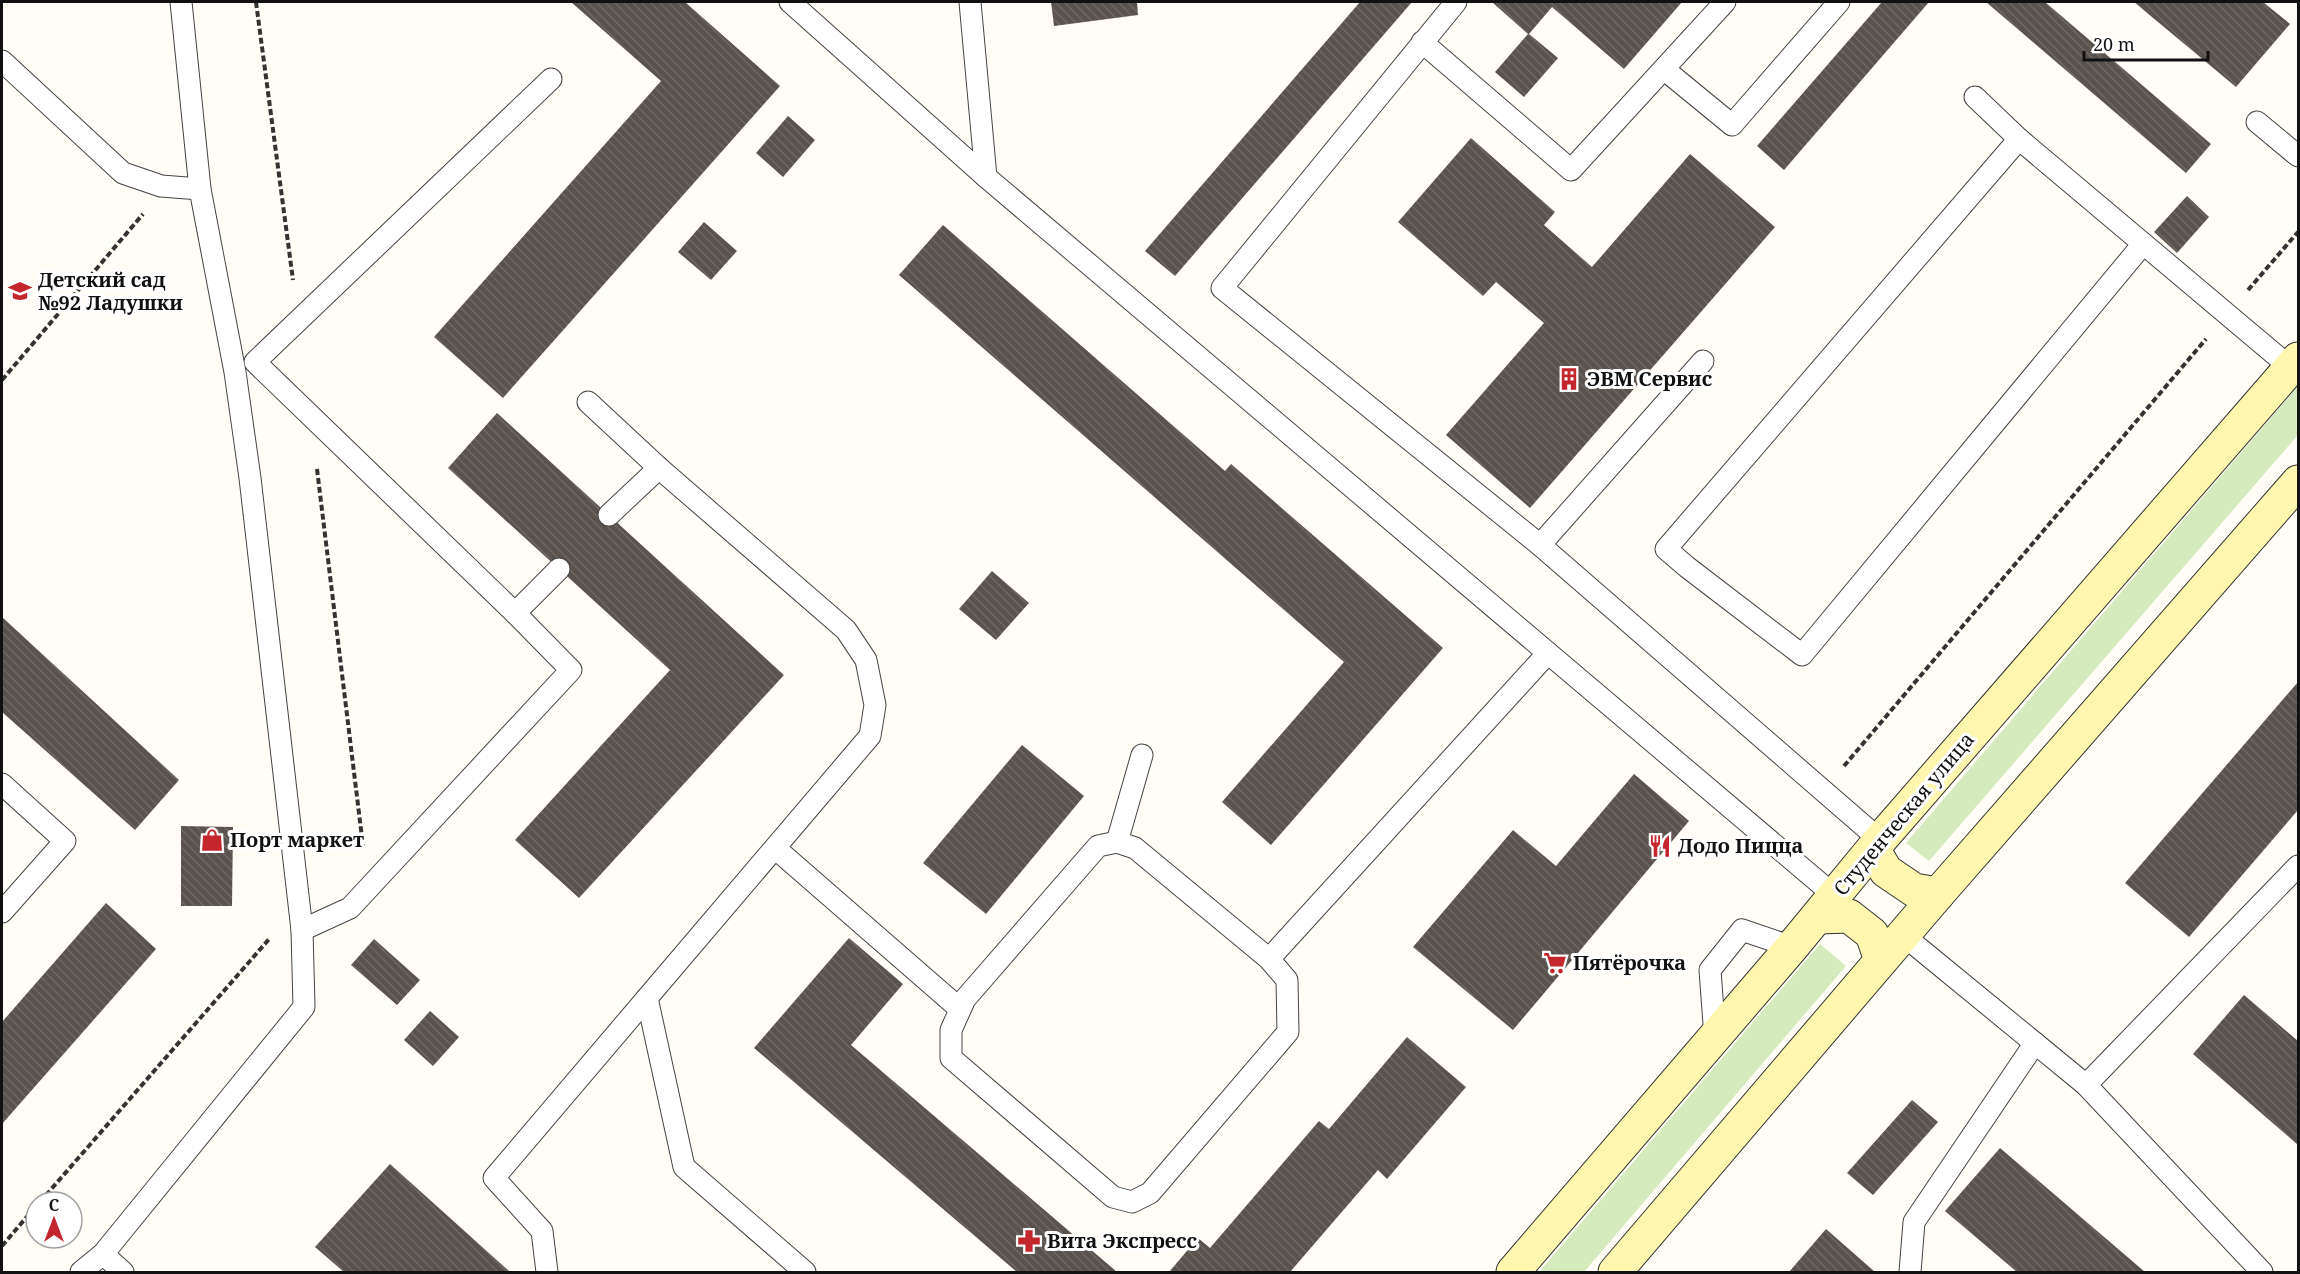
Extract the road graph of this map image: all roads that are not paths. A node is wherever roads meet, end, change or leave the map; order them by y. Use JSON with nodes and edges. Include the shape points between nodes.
{"nodes":[{"id":1,"x":181,"y":2,"type":"edge"},
{"id":2,"x":790,"y":2,"type":"edge"},
{"id":3,"x":970,"y":2,"type":"edge"},
{"id":4,"x":1456,"y":2,"type":"edge"},
{"id":5,"x":1725,"y":2,"type":"edge"},
{"id":6,"x":1839,"y":2,"type":"edge"},
{"id":7,"x":1422,"y":42,"type":"junction"},
{"id":8,"x":2,"y":61,"type":"edge"},
{"id":9,"x":1665,"y":69,"type":"junction"},
{"id":10,"x":551,"y":79,"type":"dead end"},
{"id":11,"x":1975,"y":97,"type":"dead end"},
{"id":12,"x":2257,"y":122,"type":"dead end"},
{"id":13,"x":2019,"y":139,"type":"junction"},
{"id":14,"x":2298,"y":156,"type":"edge"},
{"id":15,"x":986,"y":177,"type":"junction"},
{"id":16,"x":200,"y":189,"type":"junction"},
{"id":17,"x":2143,"y":244,"type":"junction"},
{"id":18,"x":1703,"y":361,"type":"dead end"},
{"id":19,"x":255,"y":362,"type":"junction"},
{"id":20,"x":2295,"y":364,"type":"edge"},
{"id":21,"x":235,"y":372,"type":"junction"},
{"id":22,"x":588,"y":402,"type":"dead end"},
{"id":23,"x":659,"y":468,"type":"junction"},
{"id":24,"x":2298,"y":482,"type":"edge"},
{"id":25,"x":609,"y":515,"type":"dead end"},
{"id":26,"x":1540,"y":545,"type":"junction"},
{"id":27,"x":559,"y":569,"type":"dead end"},
{"id":28,"x":515,"y":613,"type":"junction"},
{"id":29,"x":1548,"y":653,"type":"junction"},
{"id":30,"x":1142,"y":755,"type":"dead end"},
{"id":31,"x":2,"y":784,"type":"edge"},
{"id":32,"x":1117,"y":842,"type":"junction"},
{"id":33,"x":1877,"y":845,"type":"junction"},
{"id":34,"x":775,"y":848,"type":"junction"},
{"id":35,"x":2298,"y":866,"type":"edge"},
{"id":36,"x":1938,"y":894,"type":"junction"},
{"id":37,"x":1826,"y":906,"type":"junction"},
{"id":38,"x":2,"y":912,"type":"edge"},
{"id":39,"x":302,"y":930,"type":"junction"},
{"id":40,"x":1903,"y":935,"type":"junction"},
{"id":41,"x":1792,"y":947,"type":"junction"},
{"id":42,"x":1269,"y":959,"type":"junction"},
{"id":43,"x":1881,"y":960,"type":"junction"},
{"id":44,"x":647,"y":998,"type":"junction"},
{"id":45,"x":960,"y":1009,"type":"junction"},
{"id":46,"x":1715,"y":1038,"type":"junction"},
{"id":47,"x":2035,"y":1043,"type":"junction"},
{"id":48,"x":2086,"y":1085,"type":"junction"},
{"id":49,"x":103,"y":1254,"type":"junction"},
{"id":50,"x":81,"y":1272,"type":"edge"},
{"id":51,"x":123,"y":1272,"type":"edge"},
{"id":52,"x":546,"y":1272,"type":"edge"},
{"id":53,"x":805,"y":1272,"type":"edge"},
{"id":54,"x":1513,"y":1272,"type":"edge"},
{"id":55,"x":1615,"y":1272,"type":"edge"},
{"id":56,"x":1910,"y":1272,"type":"edge"},
{"id":57,"x":2262,"y":1272,"type":"edge"}],
"edges":[{"from":1,"to":16,"type":"lane"},
{"from":2,"to":15,"type":"lane"},
{"from":3,"to":15,"type":"lane"},
{"from":4,"to":7,"type":"lane"},
{"from":5,"to":9,"type":"lane"},
{"from":6,"to":9,"type":"lane","via":[[1732,125]]},
{"from":7,"to":9,"type":"lane","via":[[1571,170]]},
{"from":7,"to":26,"type":"lane","via":[[1222,288]]},
{"from":8,"to":16,"type":"lane","via":[[123,172],[161,186]]},
{"from":10,"to":19,"type":"lane"},
{"from":11,"to":13,"type":"lane"},
{"from":12,"to":14,"type":"lane"},
{"from":13,"to":17,"type":"lane"},
{"from":13,"to":17,"type":"lane","via":[[1666,549],[1687,567],[1803,655]]},
{"from":15,"to":29,"type":"lane"},
{"from":16,"to":21,"type":"lane"},
{"from":17,"to":20,"type":"lane"},
{"from":18,"to":26,"type":"lane"},
{"from":19,"to":21,"type":"lane"},
{"from":19,"to":28,"type":"lane"},
{"from":20,"to":33,"type":"main road","name":"Студенческая улица"},
{"from":21,"to":39,"type":"lane"},
{"from":22,"to":23,"type":"lane"},
{"from":23,"to":25,"type":"lane"},
{"from":23,"to":34,"type":"lane","via":[[846,630],[866,660],[875,705],[870,736]]},
{"from":24,"to":36,"type":"main road"},
{"from":26,"to":33,"type":"lane","via":[[1822,791]]},
{"from":27,"to":28,"type":"lane"},
{"from":28,"to":39,"type":"lane","via":[[571,670],[350,908]]},
{"from":29,"to":37,"type":"lane"},
{"from":29,"to":42,"type":"lane"},
{"from":30,"to":32,"type":"lane"},
{"from":31,"to":38,"type":"lane","via":[[64,841]]},
{"from":32,"to":42,"type":"lane","via":[[1135,848]]},
{"from":32,"to":45,"type":"lane","via":[[1098,846]]},
{"from":33,"to":36,"type":"main road","via":[[1886,871],[1914,890]]},
{"from":33,"to":37,"type":"main road","name":"Студенческая улица"},
{"from":34,"to":44,"type":"lane"},
{"from":34,"to":45,"type":"lane"},
{"from":35,"to":48,"type":"lane"},
{"from":36,"to":40,"type":"main road"},
{"from":37,"to":41,"type":"main road","name":"Студенческая улица"},
{"from":37,"to":43,"type":"main road","via":[[1849,916],[1872,934]]},
{"from":39,"to":49,"type":"lane","via":[[304,1007]]},
{"from":40,"to":43,"type":"main road"},
{"from":40,"to":47,"type":"lane"},
{"from":41,"to":46,"type":"main road","name":"Студенческая улица"},
{"from":41,"to":46,"type":"lane","via":[[1742,930],[1710,970]]},
{"from":42,"to":45,"type":"lane","via":[[1287,980],[1288,1032],[1150,1193],[1132,1202],[1113,1197],[951,1058],[951,1030]]},
{"from":43,"to":55,"type":"main road"},
{"from":44,"to":52,"type":"lane","via":[[494,1178],[542,1232]]},
{"from":44,"to":53,"type":"lane","via":[[684,1167]]},
{"from":46,"to":54,"type":"main road","name":"Студенческая улица"},
{"from":47,"to":48,"type":"lane"},
{"from":47,"to":56,"type":"lane","via":[[1914,1222]]},
{"from":48,"to":57,"type":"lane"},
{"from":49,"to":50,"type":"lane"},
{"from":49,"to":51,"type":"lane"}]}
